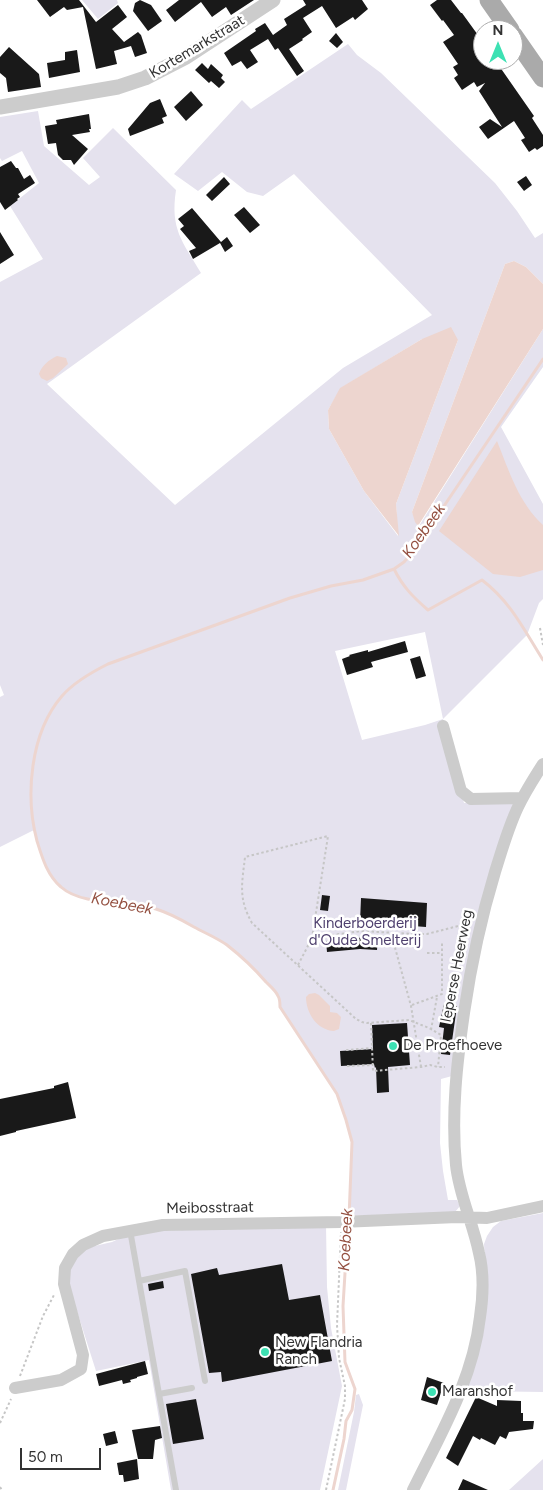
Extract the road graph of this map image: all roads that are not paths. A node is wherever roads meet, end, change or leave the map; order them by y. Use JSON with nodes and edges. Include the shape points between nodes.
{"nodes":[{"id":1,"x":273,"y":0,"type":"edge"},
{"id":2,"x":489,"y":0,"type":"edge"},
{"id":3,"x":503,"y":20,"type":"edge"},
{"id":4,"x":523,"y":49,"type":"edge"},
{"id":5,"x":543,"y":78,"type":"edge"},
{"id":6,"x":0,"y":107,"type":"edge"},
{"id":7,"x":443,"y":726,"type":"dead end"},
{"id":8,"x":543,"y":764,"type":"edge"},
{"id":9,"x":522,"y":798,"type":"junction"},
{"id":10,"x":543,"y":1206,"type":"edge"},
{"id":11,"x":469,"y":1218,"type":"junction"},
{"id":12,"x":130,"y":1230,"type":"junction"},
{"id":13,"x":139,"y":1281,"type":"junction"},
{"id":14,"x":205,"y":1381,"type":"dead end"},
{"id":15,"x":15,"y":1388,"type":"road end"},
{"id":16,"x":192,"y":1388,"type":"dead end"},
{"id":17,"x":159,"y":1394,"type":"junction"},
{"id":18,"x":176,"y":1490,"type":"edge"},
{"id":19,"x":413,"y":1490,"type":"edge"}],
"edges":[{"from":1,"to":6,"type":"street","name":"Kortemarkstraat","via":[[186,56],[145,78],[118,87]]},
{"from":2,"to":3,"type":"main road"},
{"from":4,"to":5,"type":"main road"},
{"from":7,"to":9,"type":"street","via":[[461,791],[470,799]]},
{"from":8,"to":9,"type":"street","name":"Ieperse Heerweg"},
{"from":9,"to":11,"type":"street","name":"Ieperse Heerweg","via":[[504,844],[481,923],[457,1066],[456,1166]]},
{"from":10,"to":11,"type":"street","name":"Meibosstraat","via":[[487,1218]]},
{"from":11,"to":12,"type":"street","name":"Meibosstraat","via":[[163,1224]]},
{"from":11,"to":19,"type":"street","name":"Ieperse Heerweg","via":[[480,1255],[482,1286],[476,1344],[456,1402]]},
{"from":12,"to":13,"type":"lane"},
{"from":12,"to":15,"type":"street","name":"Meibosstraat","via":[[83,1245],[65,1268],[64,1284],[83,1355],[81,1370],[61,1380]]},
{"from":13,"to":14,"type":"lane","via":[[185,1271]]},
{"from":13,"to":17,"type":"lane"},
{"from":16,"to":17,"type":"lane"},
{"from":17,"to":18,"type":"lane"}]}
